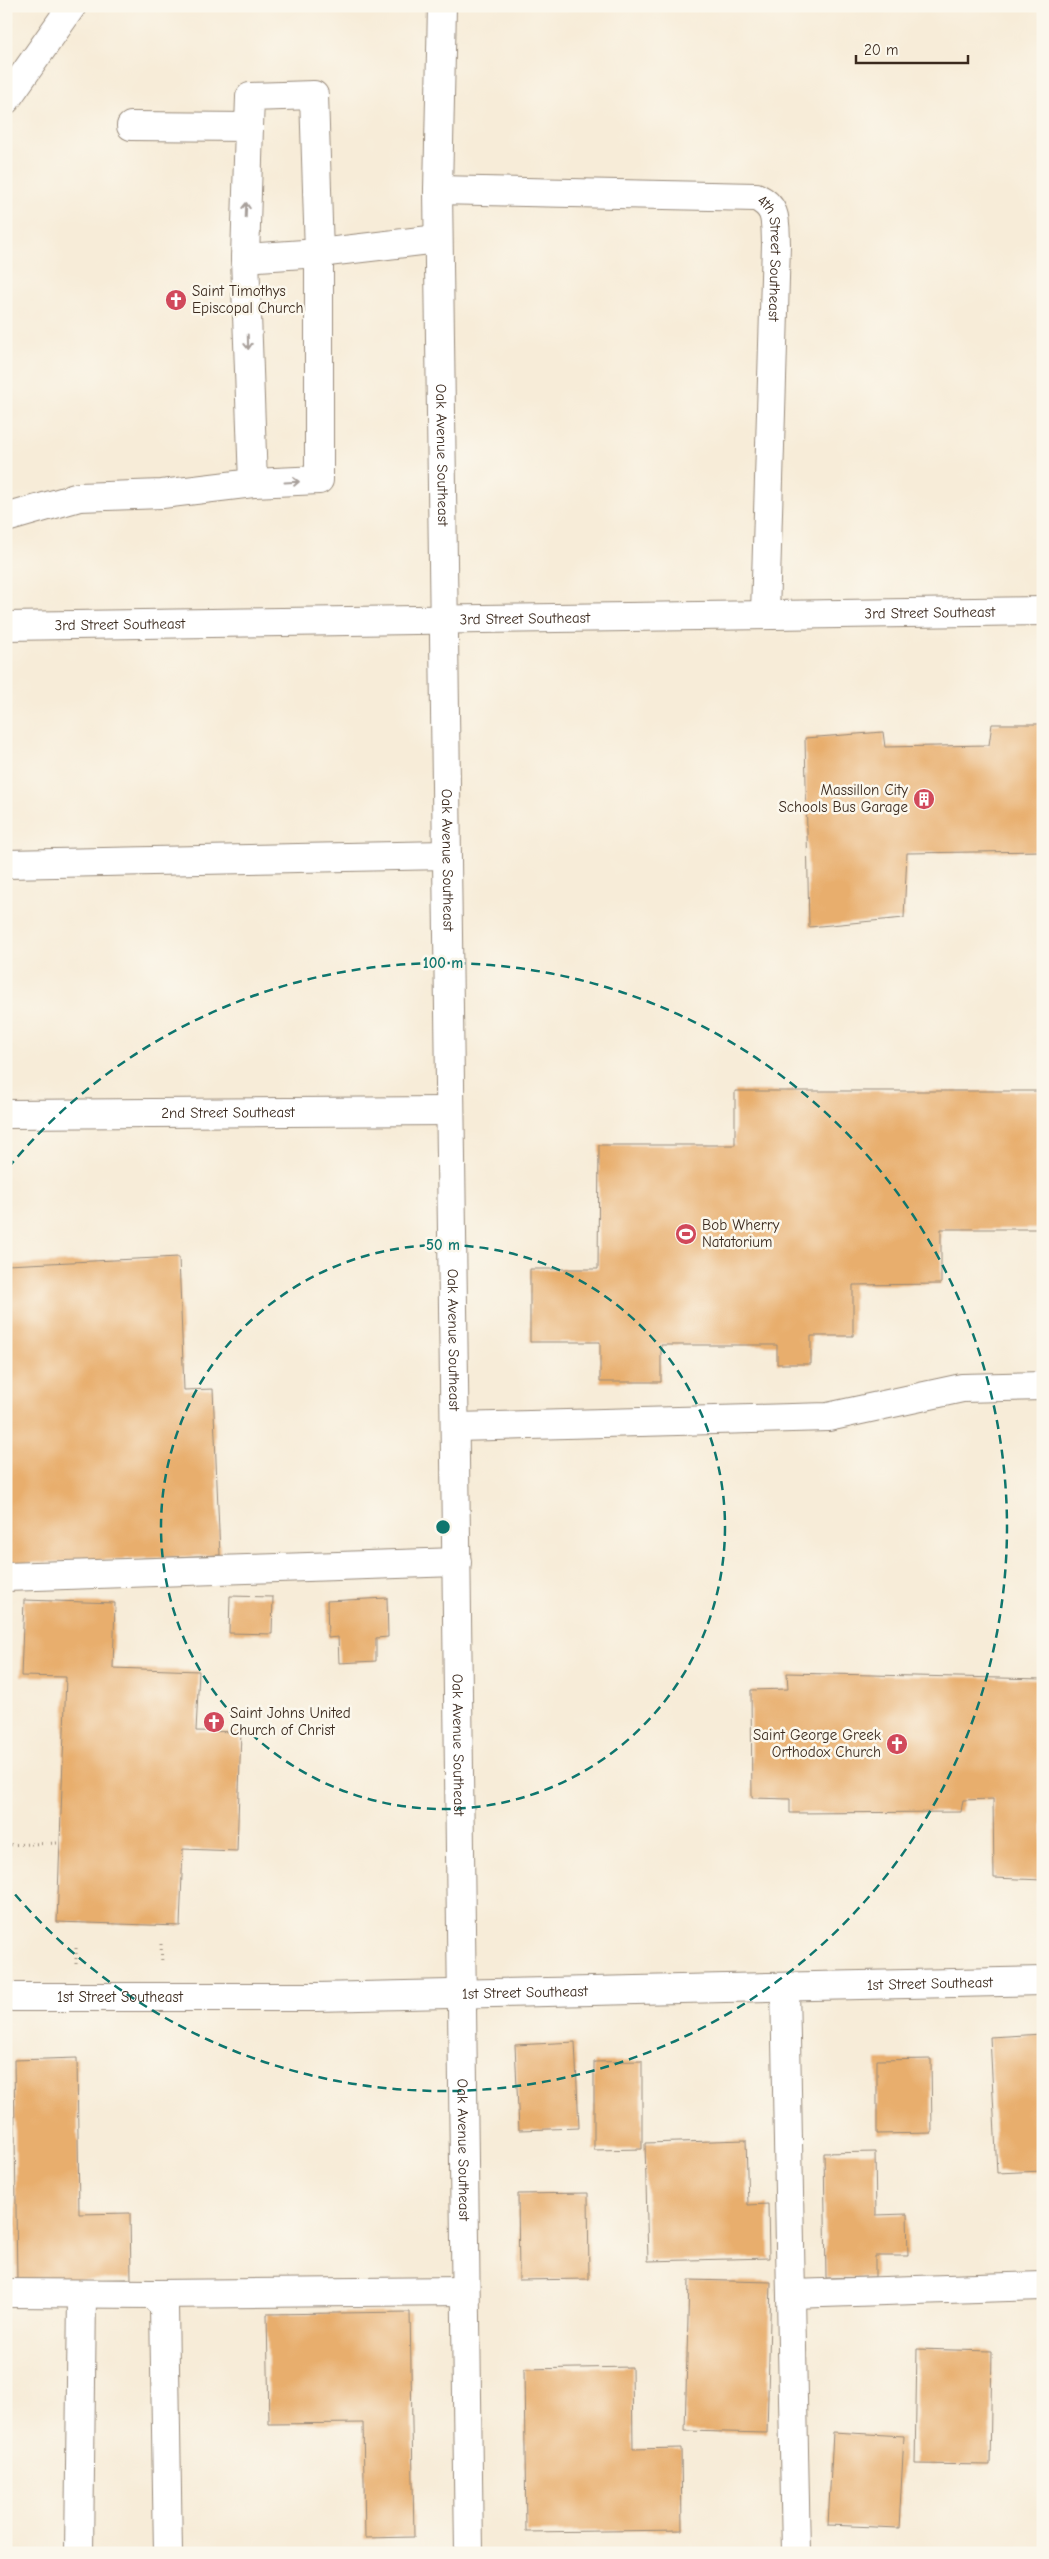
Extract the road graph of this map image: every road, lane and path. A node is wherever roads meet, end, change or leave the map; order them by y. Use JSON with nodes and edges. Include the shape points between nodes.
{"nodes":[{"id":1,"x":72,"y":6,"type":"edge"},
{"id":2,"x":442,"y":6,"type":"edge"},
{"id":3,"x":6,"y":100,"type":"edge"},
{"id":4,"x":131,"y":126,"type":"dead end"},
{"id":5,"x":249,"y":127,"type":"junction"},
{"id":6,"x":438,"y":190,"type":"junction"},
{"id":7,"x":438,"y":239,"type":"junction"},
{"id":8,"x":319,"y":253,"type":"junction"},
{"id":9,"x":245,"y":258,"type":"junction"},
{"id":10,"x":253,"y":484,"type":"junction"},
{"id":11,"x":6,"y":518,"type":"edge"},
{"id":12,"x":1043,"y":611,"type":"edge"},
{"id":13,"x":765,"y":614,"type":"junction"},
{"id":14,"x":443,"y":621,"type":"junction"},
{"id":15,"x":6,"y":626,"type":"edge"},
{"id":16,"x":446,"y":855,"type":"junction"},
{"id":17,"x":6,"y":864,"type":"edge"},
{"id":18,"x":450,"y":1111,"type":"junction"},
{"id":19,"x":6,"y":1114,"type":"edge"},
{"id":20,"x":1043,"y":1386,"type":"edge"},
{"id":21,"x":456,"y":1427,"type":"junction"},
{"id":22,"x":457,"y":1562,"type":"junction"},
{"id":23,"x":6,"y":1577,"type":"edge"},
{"id":24,"x":57,"y":1843,"type":"dead end"},
{"id":25,"x":6,"y":1845,"type":"edge"},
{"id":26,"x":1043,"y":1981,"type":"edge"},
{"id":27,"x":785,"y":1987,"type":"junction"},
{"id":28,"x":460,"y":1994,"type":"junction"},
{"id":29,"x":6,"y":1997,"type":"edge"},
{"id":30,"x":1043,"y":2286,"type":"edge"},
{"id":31,"x":465,"y":2290,"type":"junction"},
{"id":32,"x":6,"y":2293,"type":"edge"},
{"id":33,"x":152,"y":2294,"type":"junction"},
{"id":34,"x":792,"y":2294,"type":"junction"},
{"id":35,"x":82,"y":2295,"type":"junction"},
{"id":36,"x":79,"y":2553,"type":"edge"},
{"id":37,"x":168,"y":2553,"type":"edge"},
{"id":38,"x":469,"y":2553,"type":"edge"},
{"id":39,"x":796,"y":2553,"type":"edge"}],
"edges":[{"from":1,"to":3,"type":"street"},
{"from":2,"to":6,"type":"street","name":"Oak Avenue Southeast"},
{"from":4,"to":5,"type":"street"},
{"from":5,"to":8,"type":"street","via":[[250,96],[314,94]]},
{"from":9,"to":5,"type":"street","one_way":true},
{"from":6,"to":7,"type":"street","name":"Oak Avenue Southeast"},
{"from":6,"to":13,"type":"street","name":"4th Street Southeast","via":[[756,197],[767,202],[775,216],[776,244]]},
{"from":7,"to":8,"type":"street"},
{"from":7,"to":14,"type":"street","name":"Oak Avenue Southeast"},
{"from":8,"to":9,"type":"street"},
{"from":10,"to":8,"type":"street","one_way":true,"via":[[319,480]]},
{"from":9,"to":10,"type":"street","one_way":true},
{"from":10,"to":11,"type":"street","via":[[162,494],[79,497]]},
{"from":12,"to":13,"type":"street","name":"3rd Street Southeast"},
{"from":13,"to":14,"type":"street","name":"3rd Street Southeast"},
{"from":14,"to":15,"type":"street","name":"3rd Street Southeast"},
{"from":14,"to":16,"type":"street","name":"Oak Avenue Southeast"},
{"from":16,"to":17,"type":"street"},
{"from":16,"to":18,"type":"street","name":"Oak Avenue Southeast"},
{"from":18,"to":19,"type":"street","name":"2nd Street Southeast"},
{"from":18,"to":21,"type":"street","name":"Oak Avenue Southeast"},
{"from":20,"to":21,"type":"street","via":[[962,1388],[828,1417]]},
{"from":21,"to":22,"type":"street","name":"Oak Avenue Southeast"},
{"from":22,"to":23,"type":"street"},
{"from":22,"to":28,"type":"street","name":"Oak Avenue Southeast"},
{"from":24,"to":25,"type":"path"},
{"from":26,"to":27,"type":"street","name":"1st Street Southeast"},
{"from":27,"to":28,"type":"street","name":"1st Street Southeast"},
{"from":27,"to":34,"type":"street"},
{"from":28,"to":29,"type":"street","name":"1st Street Southeast"},
{"from":28,"to":31,"type":"street","name":"Oak Avenue Southeast"},
{"from":30,"to":34,"type":"street"},
{"from":31,"to":33,"type":"street"},
{"from":31,"to":38,"type":"street","name":"Oak Avenue Southeast"},
{"from":32,"to":35,"type":"street"},
{"from":33,"to":35,"type":"street"},
{"from":33,"to":37,"type":"street","via":[[164,2306]]},
{"from":34,"to":39,"type":"street"},
{"from":35,"to":36,"type":"street"}]}
